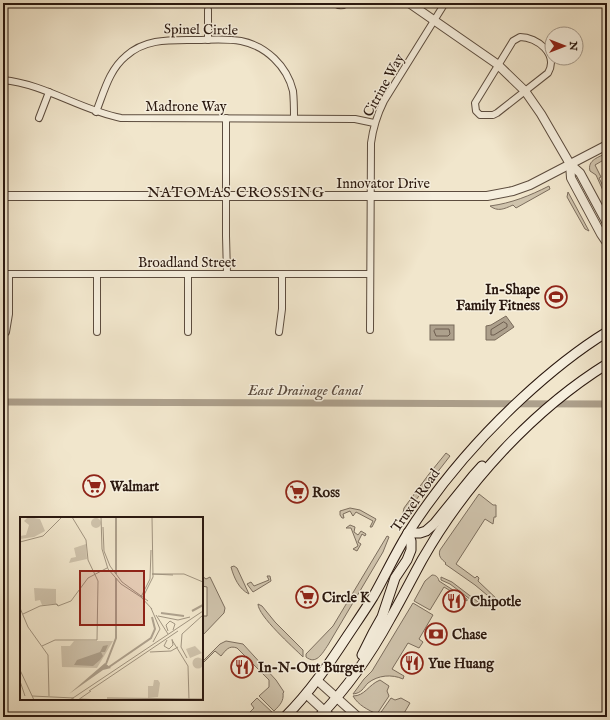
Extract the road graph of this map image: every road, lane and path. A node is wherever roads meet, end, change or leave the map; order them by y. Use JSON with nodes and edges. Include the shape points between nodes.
{"nodes":[{"id":1,"x":334,"y":3,"type":"edge"},
{"id":2,"x":347,"y":3,"type":"edge"},
{"id":3,"x":408,"y":3,"type":"edge"},
{"id":4,"x":444,"y":3,"type":"edge"},
{"id":5,"x":208,"y":10,"type":"dead end"},
{"id":6,"x":434,"y":20,"type":"junction"},
{"id":7,"x":208,"y":40,"type":"junction"},
{"id":8,"x":498,"y":66,"type":"junction"},
{"id":9,"x":3,"y":80,"type":"edge"},
{"id":10,"x":525,"y":91,"type":"junction"},
{"id":11,"x":49,"y":92,"type":"junction"},
{"id":12,"x":96,"y":112,"type":"junction"},
{"id":13,"x":39,"y":118,"type":"dead end"},
{"id":14,"x":226,"y":118,"type":"junction"},
{"id":15,"x":294,"y":118,"type":"junction"},
{"id":16,"x":374,"y":123,"type":"junction"},
{"id":17,"x":607,"y":144,"type":"edge"},
{"id":18,"x":570,"y":164,"type":"junction"},
{"id":19,"x":3,"y":196,"type":"edge"},
{"id":20,"x":226,"y":196,"type":"junction"},
{"id":21,"x":371,"y":196,"type":"junction"},
{"id":22,"x":607,"y":223,"type":"edge"},
{"id":23,"x":607,"y":243,"type":"edge"},
{"id":24,"x":6,"y":274,"type":"edge"},
{"id":25,"x":97,"y":274,"type":"junction"},
{"id":26,"x":188,"y":274,"type":"junction"},
{"id":27,"x":227,"y":274,"type":"junction"},
{"id":28,"x":282,"y":274,"type":"junction"},
{"id":29,"x":370,"y":274,"type":"junction"},
{"id":30,"x":370,"y":330,"type":"dead end"},
{"id":31,"x":6,"y":332,"type":"dead end"},
{"id":32,"x":97,"y":332,"type":"dead end"},
{"id":33,"x":188,"y":332,"type":"dead end"},
{"id":34,"x":279,"y":332,"type":"dead end"},
{"id":35,"x":607,"y":332,"type":"edge"},
{"id":36,"x":607,"y":364,"type":"edge"},
{"id":37,"x":501,"y":453,"type":"junction"},
{"id":38,"x":408,"y":533,"type":"junction"},
{"id":39,"x":318,"y":681,"type":"junction"},
{"id":40,"x":349,"y":682,"type":"junction"},
{"id":41,"x":306,"y":694,"type":"junction"},
{"id":42,"x":337,"y":698,"type":"junction"},
{"id":43,"x":325,"y":715,"type":"edge"},
{"id":44,"x":285,"y":717,"type":"edge"},
{"id":45,"x":358,"y":717,"type":"edge"}],
"edges":[{"from":1,"to":2,"type":"street"},
{"from":3,"to":6,"type":"street"},
{"from":4,"to":6,"type":"street","name":"Citrine Way"},
{"from":5,"to":7,"type":"street"},
{"from":6,"to":8,"type":"street"},
{"from":6,"to":16,"type":"street","name":"Citrine Way","via":[[384,101]]},
{"from":7,"to":12,"type":"street","name":"Spinel Circle","via":[[164,40],[134,50],[119,62],[113,71]]},
{"from":7,"to":15,"type":"street","name":"Spinel Circle","via":[[242,41],[253,44],[278,62],[290,81],[294,98]]},
{"from":8,"to":10,"type":"street"},
{"from":8,"to":10,"type":"street","via":[[475,102],[474,107],[478,114],[484,116],[497,113]]},
{"from":8,"to":10,"type":"street","via":[[513,41],[520,37],[532,39],[543,46],[550,56],[551,69]]},
{"from":9,"to":11,"type":"street","name":"Madrone Way"},
{"from":10,"to":18,"type":"street"},
{"from":11,"to":12,"type":"street","name":"Madrone Way"},
{"from":11,"to":13,"type":"street"},
{"from":12,"to":14,"type":"street","name":"Madrone Way","via":[[121,118]]},
{"from":14,"to":15,"type":"street","name":"Madrone Way"},
{"from":14,"to":20,"type":"street"},
{"from":15,"to":16,"type":"street","name":"Madrone Way","via":[[355,119]]},
{"from":16,"to":21,"type":"street","name":"Citrine Way","via":[[371,143]]},
{"from":17,"to":18,"type":"street","name":"Innovator Drive"},
{"from":18,"to":21,"type":"street","name":"Innovator Drive","via":[[530,185],[496,195]]},
{"from":18,"to":22,"type":"street","via":[[580,173]]},
{"from":18,"to":23,"type":"street","via":[[571,178]]},
{"from":19,"to":20,"type":"street","name":"Innovator Drive"},
{"from":20,"to":21,"type":"street","name":"Innovator Drive"},
{"from":20,"to":27,"type":"street"},
{"from":21,"to":29,"type":"street","name":"Citrine Way"},
{"from":24,"to":25,"type":"street","name":"Broadland Street"},
{"from":24,"to":31,"type":"street","via":[[9,314]]},
{"from":25,"to":26,"type":"street","name":"Broadland Street"},
{"from":25,"to":32,"type":"street"},
{"from":26,"to":27,"type":"street","name":"Broadland Street"},
{"from":26,"to":33,"type":"street"},
{"from":27,"to":28,"type":"street","name":"Broadland Street"},
{"from":28,"to":29,"type":"street","name":"Broadland Street"},
{"from":28,"to":34,"type":"street"},
{"from":29,"to":30,"type":"street","name":"Citrine Way"},
{"from":35,"to":38,"type":"main road","name":"Truxel Road","via":[[536,384],[462,458]]},
{"from":36,"to":37,"type":"main road","via":[[575,385]]},
{"from":37,"to":38,"type":"main road","via":[[490,458],[426,531]]},
{"from":37,"to":40,"type":"main road","via":[[452,513],[422,560],[390,621]]},
{"from":38,"to":39,"type":"main road","name":"Truxel Road","via":[[372,598]]},
{"from":38,"to":40,"type":"main road","via":[[411,550],[395,578],[382,617]]},
{"from":39,"to":41,"type":"main road","name":"Truxel Road"},
{"from":39,"to":42,"type":"street"},
{"from":40,"to":42,"type":"main road"},
{"from":41,"to":43,"type":"street"},
{"from":41,"to":44,"type":"main road","name":"Truxel Road"},
{"from":42,"to":43,"type":"main road"},
{"from":42,"to":45,"type":"street"}]}
